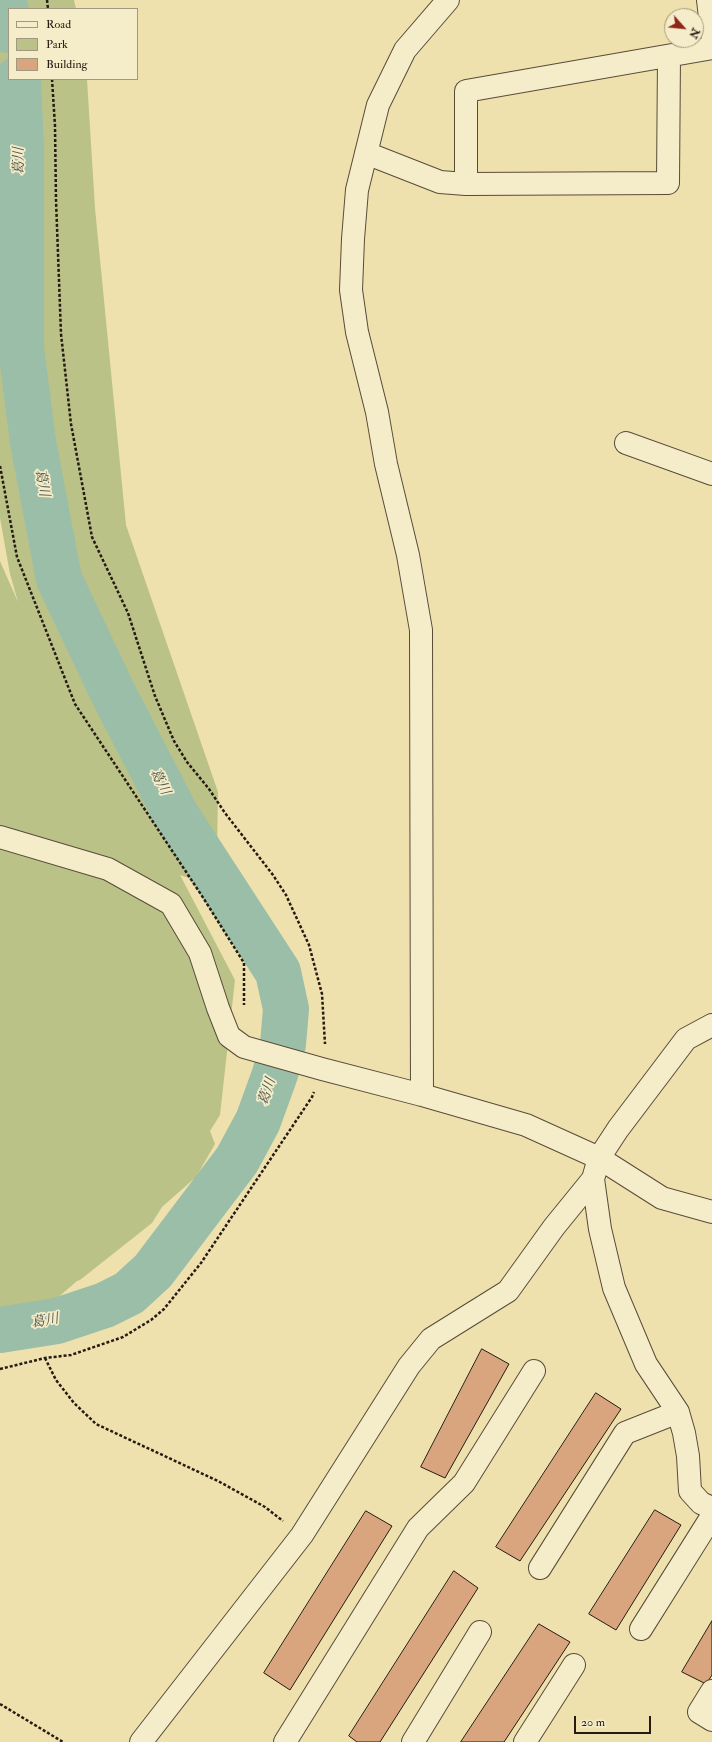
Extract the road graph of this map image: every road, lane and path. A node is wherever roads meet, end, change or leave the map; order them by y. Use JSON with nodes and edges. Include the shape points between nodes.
{"nodes":[{"id":1,"x":448,"y":0,"type":"edge"},
{"id":2,"x":708,"y":0,"type":"edge"},
{"id":3,"x":712,"y":35,"type":"edge"},
{"id":4,"x":712,"y":48,"type":"edge"},
{"id":5,"x":669,"y":56,"type":"junction"},
{"id":6,"x":52,"y":80,"type":"edge"},
{"id":7,"x":366,"y":153,"type":"junction"},
{"id":8,"x":466,"y":184,"type":"junction"},
{"id":9,"x":626,"y":443,"type":"dead end"},
{"id":10,"x":0,"y":466,"type":"edge"},
{"id":11,"x":712,"y":474,"type":"edge"},
{"id":12,"x":0,"y":837,"type":"edge"},
{"id":13,"x":244,"y":1009,"type":"dead end"},
{"id":14,"x":712,"y":1025,"type":"edge"},
{"id":15,"x":321,"y":1069,"type":"junction"},
{"id":16,"x":422,"y":1095,"type":"junction"},
{"id":17,"x":599,"y":1158,"type":"junction"},
{"id":18,"x":593,"y":1178,"type":"junction"},
{"id":19,"x":712,"y":1212,"type":"edge"},
{"id":20,"x":45,"y":1358,"type":"junction"},
{"id":21,"x":0,"y":1369,"type":"edge"},
{"id":22,"x":534,"y":1371,"type":"dead end"},
{"id":23,"x":678,"y":1412,"type":"junction"},
{"id":24,"x":712,"y":1508,"type":"edge"},
{"id":25,"x":712,"y":1516,"type":"edge"},
{"id":26,"x":302,"y":1535,"type":"junction"},
{"id":27,"x":540,"y":1568,"type":"dead end"},
{"id":28,"x":641,"y":1629,"type":"dead end"},
{"id":29,"x":480,"y":1632,"type":"dead end"},
{"id":30,"x":574,"y":1665,"type":"dead end"},
{"id":31,"x":712,"y":1691,"type":"edge"},
{"id":32,"x":0,"y":1704,"type":"edge"},
{"id":33,"x":712,"y":1720,"type":"edge"},
{"id":34,"x":144,"y":1741,"type":"edge"},
{"id":35,"x":63,"y":1742,"type":"edge"},
{"id":36,"x":285,"y":1742,"type":"edge"},
{"id":37,"x":413,"y":1742,"type":"edge"},
{"id":38,"x":525,"y":1742,"type":"edge"}],
"edges":[{"from":1,"to":7,"type":"street","via":[[405,50],[378,104]]},
{"from":2,"to":3,"type":"street"},
{"from":4,"to":5,"type":"street"},
{"from":5,"to":8,"type":"street","via":[[466,91]]},
{"from":5,"to":8,"type":"street","via":[[668,183]]},
{"from":6,"to":15,"type":"path","via":[[61,334],[71,424],[92,537],[128,613],[155,696],[174,741],[224,813],[273,875],[286,895],[309,945],[322,994],[325,1046]]},
{"from":7,"to":8,"type":"street","via":[[440,182]]},
{"from":7,"to":16,"type":"street","via":[[357,190],[351,290],[357,332],[408,555],[421,630]]},
{"from":9,"to":11,"type":"street"},
{"from":10,"to":13,"type":"path","via":[[17,557],[75,704],[244,963]]},
{"from":12,"to":15,"type":"street","via":[[108,869],[171,904],[200,953],[229,1036],[246,1048]]},
{"from":14,"to":17,"type":"street","via":[[686,1039]]},
{"from":15,"to":16,"type":"street"},
{"from":15,"to":20,"type":"path","via":[[312,1097],[201,1263],[164,1309],[123,1337],[71,1355]]},
{"from":16,"to":17,"type":"street","via":[[526,1125]]},
{"from":17,"to":18,"type":"street"},
{"from":17,"to":19,"type":"street","via":[[662,1198]]},
{"from":18,"to":23,"type":"street","via":[[600,1229],[614,1288],[646,1364]]},
{"from":18,"to":26,"type":"street","via":[[508,1291],[431,1339],[409,1366]]},
{"from":20,"to":21,"type":"path"},
{"from":20,"to":26,"type":"path","via":[[56,1380],[74,1403],[96,1424],[225,1485],[265,1507]]},
{"from":22,"to":36,"type":"street","via":[[464,1483],[418,1528]]},
{"from":23,"to":24,"type":"street","via":[[688,1456],[690,1491],[701,1503]]},
{"from":23,"to":27,"type":"street","via":[[625,1433]]},
{"from":25,"to":28,"type":"street"},
{"from":26,"to":34,"type":"street"},
{"from":29,"to":37,"type":"street"},
{"from":30,"to":38,"type":"street"},
{"from":31,"to":33,"type":"street","via":[[699,1712]]},
{"from":32,"to":35,"type":"path"}]}
